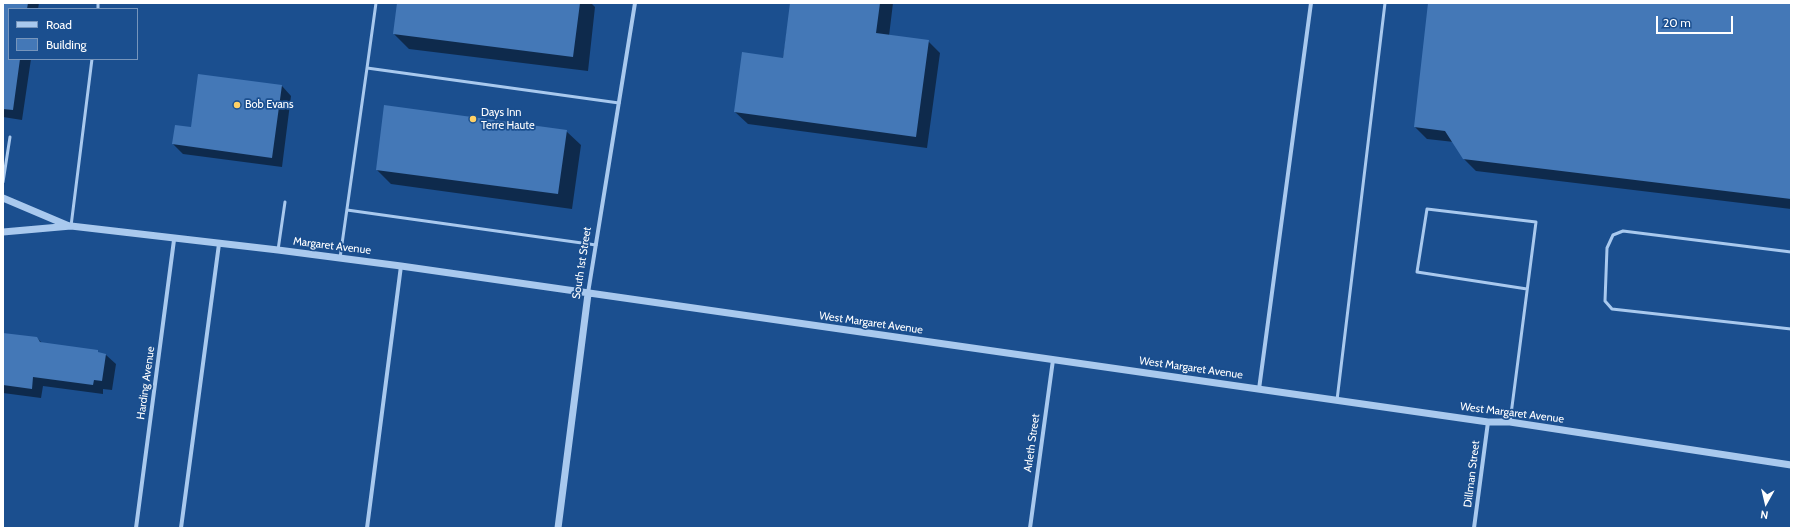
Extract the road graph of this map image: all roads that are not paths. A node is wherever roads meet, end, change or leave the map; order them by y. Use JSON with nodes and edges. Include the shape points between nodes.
{"nodes":[{"id":1,"x":376,"y":3,"type":"edge"},
{"id":2,"x":635,"y":3,"type":"edge"},
{"id":3,"x":1311,"y":3,"type":"edge"},
{"id":4,"x":1385,"y":3,"type":"edge"},
{"id":5,"x":92,"y":60,"type":"edge"},
{"id":6,"x":367,"y":68,"type":"junction"},
{"id":7,"x":619,"y":103,"type":"junction"},
{"id":8,"x":10,"y":137,"type":"dead end"},
{"id":9,"x":3,"y":182,"type":"edge"},
{"id":10,"x":3,"y":198,"type":"edge"},
{"id":11,"x":285,"y":202,"type":"dead end"},
{"id":12,"x":347,"y":210,"type":"junction"},
{"id":13,"x":72,"y":226,"type":"junction"},
{"id":14,"x":3,"y":232,"type":"edge"},
{"id":15,"x":174,"y":240,"type":"junction"},
{"id":16,"x":219,"y":244,"type":"junction"},
{"id":17,"x":596,"y":245,"type":"junction"},
{"id":18,"x":278,"y":250,"type":"junction"},
{"id":19,"x":1791,"y":252,"type":"edge"},
{"id":20,"x":340,"y":258,"type":"junction"},
{"id":21,"x":402,"y":266,"type":"junction"},
{"id":22,"x":1527,"y":289,"type":"junction"},
{"id":23,"x":588,"y":294,"type":"junction"},
{"id":24,"x":1791,"y":329,"type":"edge"},
{"id":25,"x":1053,"y":360,"type":"junction"},
{"id":26,"x":1258,"y":389,"type":"junction"},
{"id":27,"x":1337,"y":400,"type":"junction"},
{"id":28,"x":1488,"y":422,"type":"junction"},
{"id":29,"x":1510,"y":422,"type":"junction"},
{"id":30,"x":1791,"y":465,"type":"edge"},
{"id":31,"x":136,"y":528,"type":"edge"},
{"id":32,"x":181,"y":528,"type":"edge"},
{"id":33,"x":367,"y":528,"type":"edge"},
{"id":34,"x":558,"y":528,"type":"edge"},
{"id":35,"x":1030,"y":528,"type":"edge"},
{"id":36,"x":1474,"y":528,"type":"edge"}],
"edges":[{"from":1,"to":6,"type":"lane"},
{"from":2,"to":7,"type":"street","name":"South 1st Street"},
{"from":3,"to":26,"type":"street"},
{"from":4,"to":27,"type":"lane"},
{"from":5,"to":13,"type":"lane"},
{"from":6,"to":7,"type":"lane"},
{"from":6,"to":12,"type":"lane"},
{"from":7,"to":17,"type":"street","name":"South 1st Street"},
{"from":8,"to":9,"type":"lane"},
{"from":10,"to":13,"type":"street","name":"Margaret Avenue"},
{"from":11,"to":18,"type":"lane"},
{"from":12,"to":17,"type":"lane"},
{"from":12,"to":20,"type":"lane"},
{"from":13,"to":14,"type":"street","name":"Margaret Avenue"},
{"from":13,"to":15,"type":"street","name":"Margaret Avenue"},
{"from":15,"to":16,"type":"street","name":"Margaret Avenue"},
{"from":15,"to":31,"type":"street","name":"Harding Avenue"},
{"from":16,"to":18,"type":"street","name":"Margaret Avenue"},
{"from":16,"to":32,"type":"street"},
{"from":17,"to":23,"type":"street","name":"South 1st Street"},
{"from":18,"to":20,"type":"street","name":"Margaret Avenue"},
{"from":19,"to":24,"type":"lane","via":[[1623,231],[1613,234],[1607,248],[1605,301],[1612,308]]},
{"from":20,"to":21,"type":"street","name":"Margaret Avenue"},
{"from":21,"to":23,"type":"street","name":"Margaret Avenue"},
{"from":21,"to":33,"type":"street"},
{"from":22,"to":22,"type":"lane","via":[[1536,222],[1426,209],[1417,272]]},
{"from":22,"to":29,"type":"lane"},
{"from":23,"to":25,"type":"street","name":"West Margaret Avenue"},
{"from":23,"to":34,"type":"street","name":"South 1st Street"},
{"from":25,"to":26,"type":"street","name":"West Margaret Avenue"},
{"from":25,"to":35,"type":"street","name":"Arleth Street"},
{"from":26,"to":27,"type":"street","name":"West Margaret Avenue"},
{"from":27,"to":28,"type":"street","name":"West Margaret Avenue"},
{"from":28,"to":29,"type":"street","name":"West Margaret Avenue"},
{"from":28,"to":36,"type":"street","name":"Dillman Street"},
{"from":29,"to":30,"type":"street","name":"West Margaret Avenue"}]}
